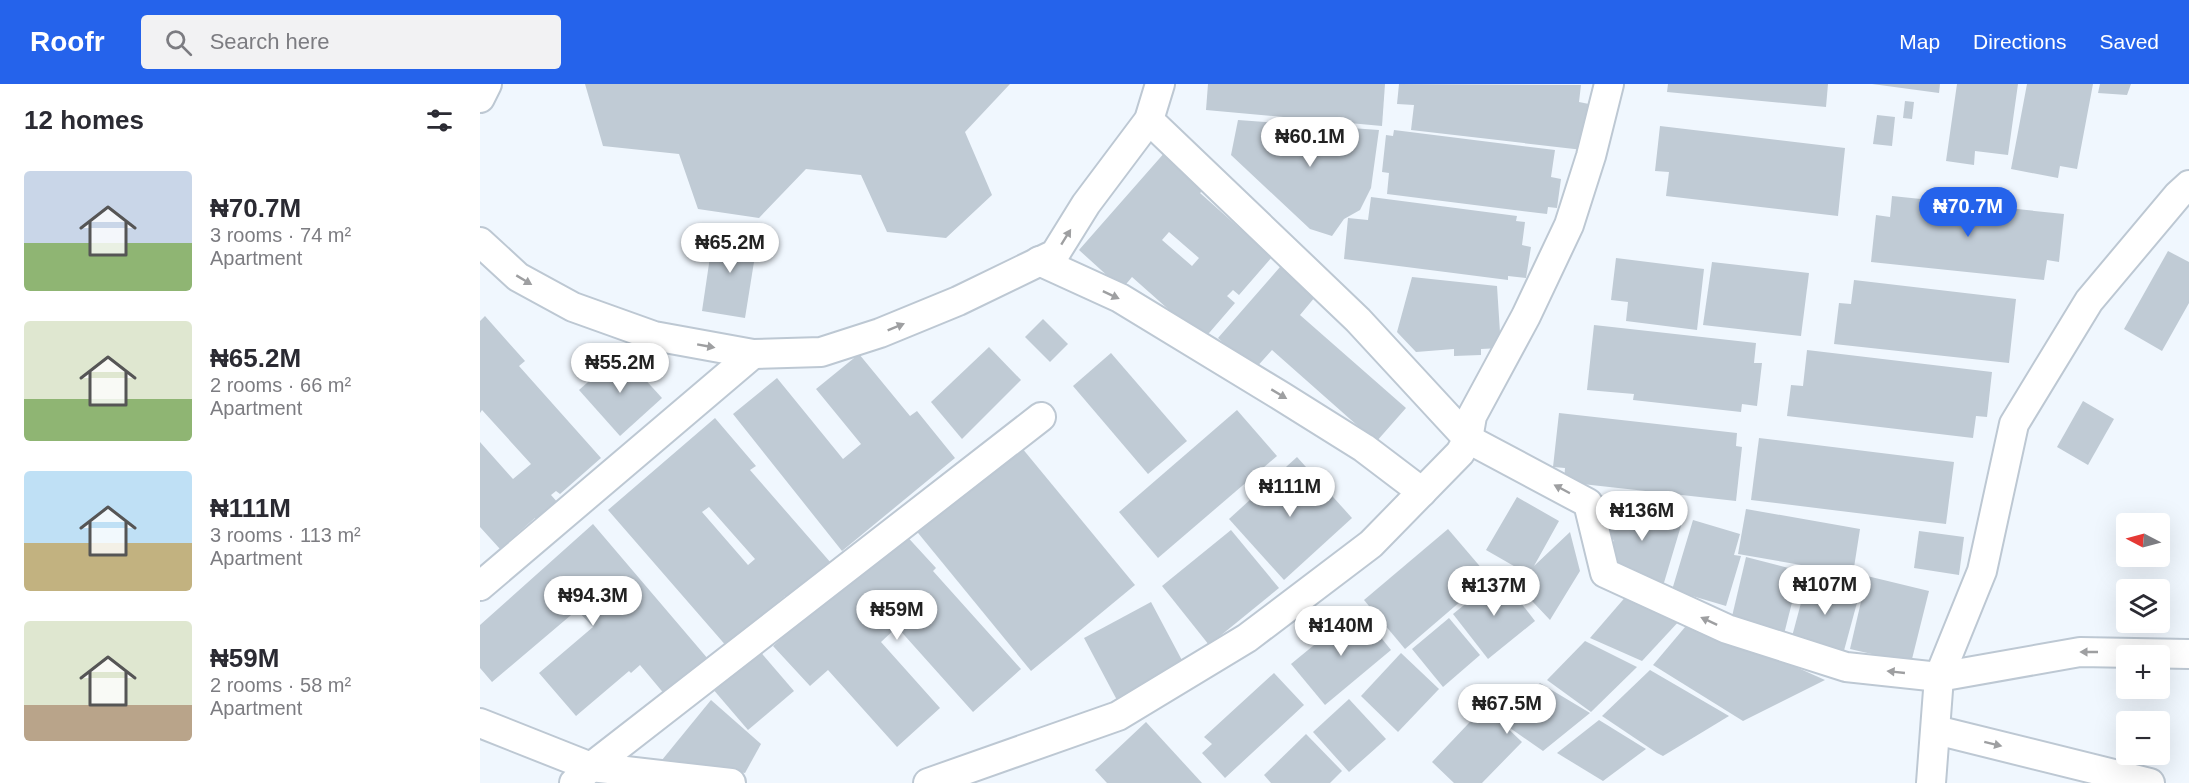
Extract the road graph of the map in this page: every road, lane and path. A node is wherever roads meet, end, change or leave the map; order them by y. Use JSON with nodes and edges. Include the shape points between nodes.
{"nodes":[{"id":1,"x":487,"y":84,"type":"edge"},
{"id":2,"x":1160,"y":84,"type":"edge"},
{"id":3,"x":1609,"y":84,"type":"edge"},
{"id":4,"x":480,"y":98,"type":"edge"},
{"id":5,"x":1149,"y":120,"type":"junction"},
{"id":6,"x":2189,"y":185,"type":"edge"},
{"id":7,"x":480,"y":242,"type":"edge"},
{"id":8,"x":1039,"y":261,"type":"junction"},
{"id":9,"x":753,"y":354,"type":"junction"},
{"id":10,"x":1041,"y":417,"type":"dead end"},
{"id":11,"x":1468,"y":439,"type":"junction"},
{"id":12,"x":1422,"y":492,"type":"junction"},
{"id":13,"x":480,"y":586,"type":"edge"},
{"id":14,"x":2189,"y":654,"type":"edge"},
{"id":15,"x":1939,"y":677,"type":"junction"},
{"id":16,"x":480,"y":723,"type":"edge"},
{"id":17,"x":1936,"y":730,"type":"junction"},
{"id":18,"x":583,"y":775,"type":"edge"},
{"id":19,"x":731,"y":783,"type":"edge"},
{"id":20,"x":928,"y":783,"type":"edge"},
{"id":21,"x":1931,"y":783,"type":"edge"},
{"id":22,"x":2150,"y":783,"type":"edge"}],
"edges":[{"from":1,"to":4,"type":"street"},
{"from":2,"to":5,"type":"street"},
{"from":3,"to":11,"type":"street","via":[[1569,225],[1472,416]]},
{"from":8,"to":5,"type":"street","one_way":true,"via":[[1055,254],[1086,204]]},
{"from":5,"to":11,"type":"street","via":[[1358,321]]},
{"from":6,"to":15,"type":"street","via":[[2089,301],[2014,424],[1982,571]]},
{"from":7,"to":9,"type":"street","one_way":true,"via":[[518,277],[573,308],[654,336]]},
{"from":9,"to":8,"type":"street","one_way":true,"via":[[821,352],[880,333],[958,301]]},
{"from":8,"to":12,"type":"street","one_way":true,"via":[[1119,298],[1364,448]]},
{"from":9,"to":13,"type":"street"},
{"from":10,"to":18,"type":"street"},
{"from":11,"to":12,"type":"street","via":[[1460,453]]},
{"from":15,"to":11,"type":"street","one_way":true,"via":[[1846,667],[1727,629],[1605,573],[1588,503]]},
{"from":12,"to":20,"type":"street","via":[[1371,544],[1247,638],[1118,716]]},
{"from":14,"to":15,"type":"street","one_way":true,"via":[[2080,652]]},
{"from":15,"to":17,"type":"street"},
{"from":16,"to":18,"type":"street"},
{"from":17,"to":21,"type":"street"},
{"from":17,"to":22,"type":"street","one_way":true},
{"from":18,"to":19,"type":"street"}]}
